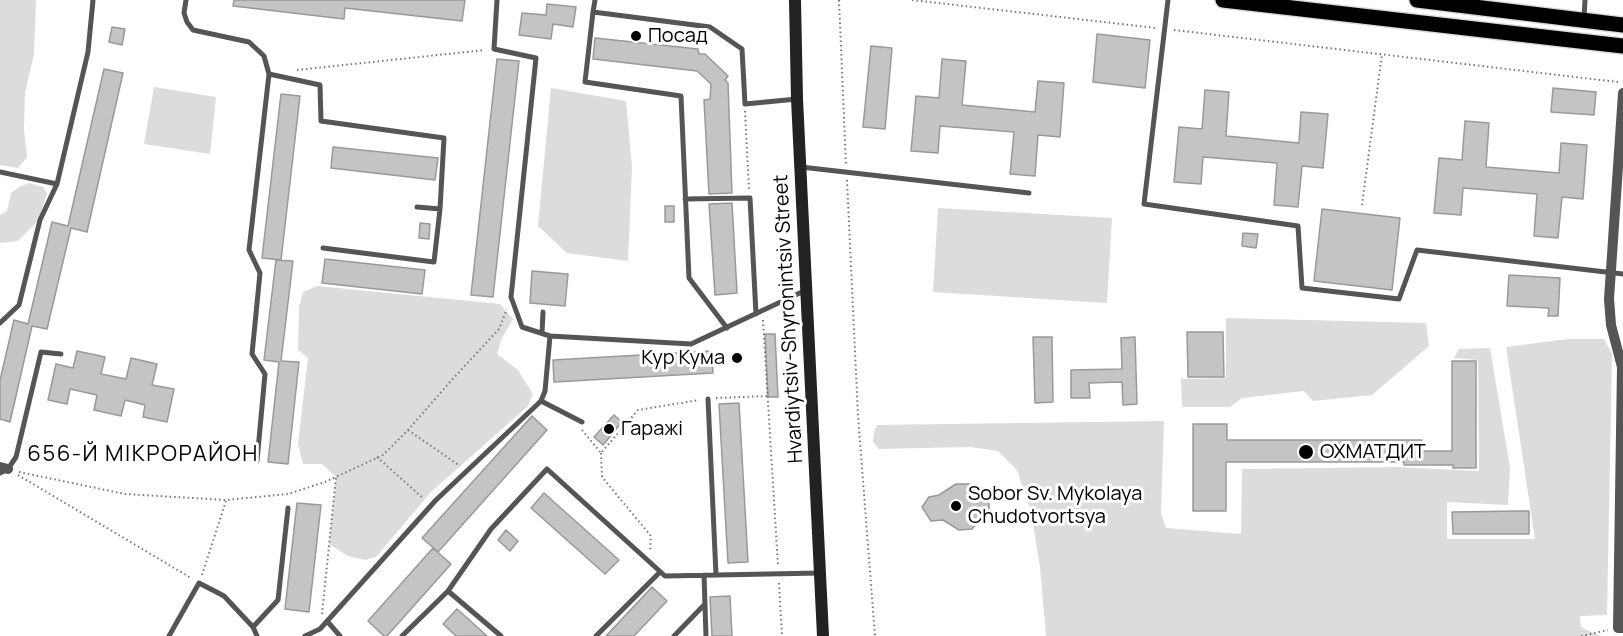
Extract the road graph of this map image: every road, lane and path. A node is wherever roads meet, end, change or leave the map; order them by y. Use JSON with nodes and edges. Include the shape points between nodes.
{"nodes":[{"id":1,"x":93,"y":0,"type":"edge"},
{"id":2,"x":186,"y":0,"type":"edge"},
{"id":3,"x":497,"y":0,"type":"edge"},
{"id":4,"x":595,"y":0,"type":"edge"},
{"id":5,"x":795,"y":0,"type":"edge"},
{"id":6,"x":839,"y":0,"type":"edge"},
{"id":7,"x":912,"y":0,"type":"edge"},
{"id":8,"x":1168,"y":0,"type":"edge"},
{"id":9,"x":1223,"y":0,"type":"edge"},
{"id":10,"x":1417,"y":0,"type":"edge"},
{"id":11,"x":1585,"y":0,"type":"edge"},
{"id":12,"x":593,"y":12,"type":"junction"},
{"id":13,"x":1584,"y":20,"type":"junction"},
{"id":14,"x":1623,"y":25,"type":"edge"},
{"id":15,"x":1164,"y":29,"type":"junction"},
{"id":16,"x":1623,"y":46,"type":"edge"},
{"id":17,"x":494,"y":49,"type":"junction"},
{"id":18,"x":1382,"y":54,"type":"junction"},
{"id":19,"x":291,"y":71,"type":"dead end"},
{"id":20,"x":269,"y":74,"type":"junction"},
{"id":21,"x":1623,"y":83,"type":"edge"},
{"id":22,"x":1623,"y":93,"type":"edge"},
{"id":23,"x":797,"y":99,"type":"junction"},
{"id":24,"x":745,"y":104,"type":"junction"},
{"id":25,"x":801,"y":167,"type":"junction"},
{"id":26,"x":0,"y":172,"type":"edge"},
{"id":27,"x":846,"y":172,"type":"junction"},
{"id":28,"x":57,"y":184,"type":"junction"},
{"id":29,"x":1029,"y":194,"type":"dead end"},
{"id":30,"x":750,"y":198,"type":"junction"},
{"id":31,"x":685,"y":200,"type":"junction"},
{"id":32,"x":1362,"y":205,"type":"dead end"},
{"id":33,"x":417,"y":207,"type":"dead end"},
{"id":34,"x":440,"y":209,"type":"junction"},
{"id":35,"x":322,"y":248,"type":"dead end"},
{"id":36,"x":1610,"y":273,"type":"junction"},
{"id":37,"x":1623,"y":274,"type":"edge"},
{"id":38,"x":807,"y":290,"type":"junction"},
{"id":39,"x":511,"y":297,"type":"junction"},
{"id":40,"x":543,"y":312,"type":"dead end"},
{"id":41,"x":759,"y":312,"type":"junction"},
{"id":42,"x":0,"y":323,"type":"edge"},
{"id":43,"x":727,"y":328,"type":"junction"},
{"id":44,"x":542,"y":333,"type":"junction"},
{"id":45,"x":550,"y":336,"type":"junction"},
{"id":46,"x":61,"y":354,"type":"dead end"},
{"id":47,"x":708,"y":399,"type":"dead end"},
{"id":48,"x":541,"y":401,"type":"junction"},
{"id":49,"x":638,"y":410,"type":"dead end"},
{"id":50,"x":573,"y":417,"type":"junction"},
{"id":51,"x":582,"y":422,"type":"dead end"},
{"id":52,"x":408,"y":430,"type":"junction"},
{"id":53,"x":601,"y":453,"type":"junction"},
{"id":54,"x":377,"y":457,"type":"junction"},
{"id":55,"x":257,"y":461,"type":"dead end"},
{"id":56,"x":3,"y":470,"type":"edge"},
{"id":57,"x":467,"y":470,"type":"junction"},
{"id":58,"x":336,"y":477,"type":"junction"},
{"id":59,"x":226,"y":500,"type":"junction"},
{"id":60,"x":431,"y":505,"type":"junction"},
{"id":61,"x":288,"y":508,"type":"dead end"},
{"id":62,"x":650,"y":562,"type":"junction"},
{"id":63,"x":660,"y":572,"type":"junction"},
{"id":64,"x":820,"y":573,"type":"junction"},
{"id":65,"x":778,"y":574,"type":"junction"},
{"id":66,"x":704,"y":575,"type":"junction"},
{"id":67,"x":716,"y":575,"type":"junction"},
{"id":68,"x":199,"y":583,"type":"junction"},
{"id":69,"x":448,"y":591,"type":"junction"},
{"id":70,"x":705,"y":603,"type":"junction"},
{"id":71,"x":327,"y":621,"type":"junction"},
{"id":72,"x":253,"y":627,"type":"junction"},
{"id":73,"x":1621,"y":628,"type":"edge"},
{"id":74,"x":320,"y":629,"type":"junction"},
{"id":75,"x":168,"y":636,"type":"edge"},
{"id":76,"x":257,"y":636,"type":"edge"},
{"id":77,"x":305,"y":636,"type":"edge"},
{"id":78,"x":340,"y":636,"type":"edge"},
{"id":79,"x":402,"y":636,"type":"edge"},
{"id":80,"x":501,"y":636,"type":"edge"},
{"id":81,"x":596,"y":636,"type":"edge"},
{"id":82,"x":674,"y":636,"type":"edge"},
{"id":83,"x":706,"y":636,"type":"edge"},
{"id":84,"x":782,"y":636,"type":"edge"},
{"id":85,"x":823,"y":636,"type":"edge"},
{"id":86,"x":875,"y":636,"type":"edge"},
{"id":87,"x":1581,"y":636,"type":"edge"}],
"edges":[{"from":1,"to":28,"type":"lane","via":[[88,52]]},
{"from":2,"to":20,"type":"lane","via":[[186,22],[193,30],[249,42],[264,57]]},
{"from":3,"to":17,"type":"lane"},
{"from":4,"to":12,"type":"lane"},
{"from":5,"to":23,"type":"main road","name":"Hvardiytsiv-Shyronintsiv Street"},
{"from":6,"to":27,"type":"path"},
{"from":7,"to":15,"type":"path"},
{"from":8,"to":15,"type":"lane"},
{"from":9,"to":16,"type":"main road"},
{"from":10,"to":13,"type":"main road"},
{"from":11,"to":13,"type":"lane"},
{"from":12,"to":24,"type":"lane","via":[[710,27],[742,49]]},
{"from":12,"to":31,"type":"lane","via":[[585,82],[681,96]]},
{"from":13,"to":14,"type":"main road"},
{"from":15,"to":18,"type":"path"},
{"from":15,"to":36,"type":"lane","via":[[1144,204],[1298,226],[1302,288],[1399,299],[1417,250]]},
{"from":17,"to":19,"type":"path"},
{"from":17,"to":39,"type":"lane","via":[[536,58]]},
{"from":18,"to":21,"type":"path"},
{"from":18,"to":32,"type":"path"},
{"from":20,"to":34,"type":"lane","via":[[320,85],[321,121],[444,138]]},
{"from":20,"to":55,"type":"lane","via":[[249,250],[260,273],[252,354],[265,374]]},
{"from":22,"to":36,"type":"street"},
{"from":23,"to":24,"type":"lane"},
{"from":23,"to":25,"type":"main road","name":"Hvardiytsiv-Shyronintsiv Street"},
{"from":24,"to":30,"type":"path"},
{"from":25,"to":27,"type":"lane"},
{"from":25,"to":38,"type":"main road","name":"Hvardiytsiv-Shyronintsiv Street"},
{"from":26,"to":28,"type":"lane"},
{"from":27,"to":29,"type":"lane"},
{"from":27,"to":86,"type":"path","via":[[858,416]]},
{"from":28,"to":42,"type":"lane","via":[[40,220],[19,305]]},
{"from":30,"to":31,"type":"lane"},
{"from":30,"to":41,"type":"lane"},
{"from":31,"to":43,"type":"lane","via":[[689,278]]},
{"from":33,"to":34,"type":"lane"},
{"from":34,"to":35,"type":"lane","via":[[434,262]]},
{"from":36,"to":37,"type":"lane"},
{"from":36,"to":73,"type":"street","via":[[1609,312],[1622,367]]},
{"from":38,"to":41,"type":"lane"},
{"from":38,"to":64,"type":"main road","name":"Hvardiytsiv-Shyronintsiv Street"},
{"from":39,"to":44,"type":"lane","via":[[522,327]]},
{"from":39,"to":52,"type":"path","via":[[499,329]]},
{"from":40,"to":44,"type":"lane"},
{"from":41,"to":43,"type":"lane"},
{"from":41,"to":65,"type":"path"},
{"from":43,"to":45,"type":"lane","via":[[691,344]]},
{"from":44,"to":45,"type":"lane"},
{"from":45,"to":48,"type":"lane"},
{"from":46,"to":56,"type":"lane","via":[[40,352],[16,457]]},
{"from":47,"to":67,"type":"lane"},
{"from":48,"to":50,"type":"lane"},
{"from":48,"to":57,"type":"lane"},
{"from":49,"to":53,"type":"path"},
{"from":50,"to":51,"type":"lane"},
{"from":50,"to":53,"type":"path"},
{"from":52,"to":54,"type":"path"},
{"from":52,"to":57,"type":"path"},
{"from":53,"to":62,"type":"path","via":[[602,477],[651,536]]},
{"from":54,"to":58,"type":"path"},
{"from":54,"to":60,"type":"path"},
{"from":56,"to":59,"type":"path","via":[[125,494]]},
{"from":56,"to":68,"type":"path"},
{"from":57,"to":60,"type":"lane"},
{"from":58,"to":59,"type":"path","via":[[288,494]]},
{"from":58,"to":74,"type":"path"},
{"from":59,"to":68,"type":"path"},
{"from":60,"to":71,"type":"lane"},
{"from":61,"to":72,"type":"lane","via":[[278,600]]},
{"from":62,"to":63,"type":"lane"},
{"from":62,"to":69,"type":"lane","via":[[547,468],[491,529]]},
{"from":63,"to":66,"type":"lane","via":[[665,576]]},
{"from":63,"to":81,"type":"lane"},
{"from":64,"to":65,"type":"lane"},
{"from":64,"to":85,"type":"main road","name":"Hvardiytsiv-Shyronintsiv Street"},
{"from":65,"to":67,"type":"lane"},
{"from":65,"to":84,"type":"path"},
{"from":66,"to":67,"type":"lane"},
{"from":66,"to":70,"type":"lane"},
{"from":68,"to":72,"type":"lane","via":[[224,596]]},
{"from":68,"to":75,"type":"lane"},
{"from":69,"to":79,"type":"lane"},
{"from":69,"to":80,"type":"lane"},
{"from":70,"to":82,"type":"lane"},
{"from":70,"to":83,"type":"lane"},
{"from":71,"to":74,"type":"lane"},
{"from":71,"to":78,"type":"lane"},
{"from":72,"to":76,"type":"lane"},
{"from":73,"to":87,"type":"path"},
{"from":74,"to":77,"type":"lane"}]}
